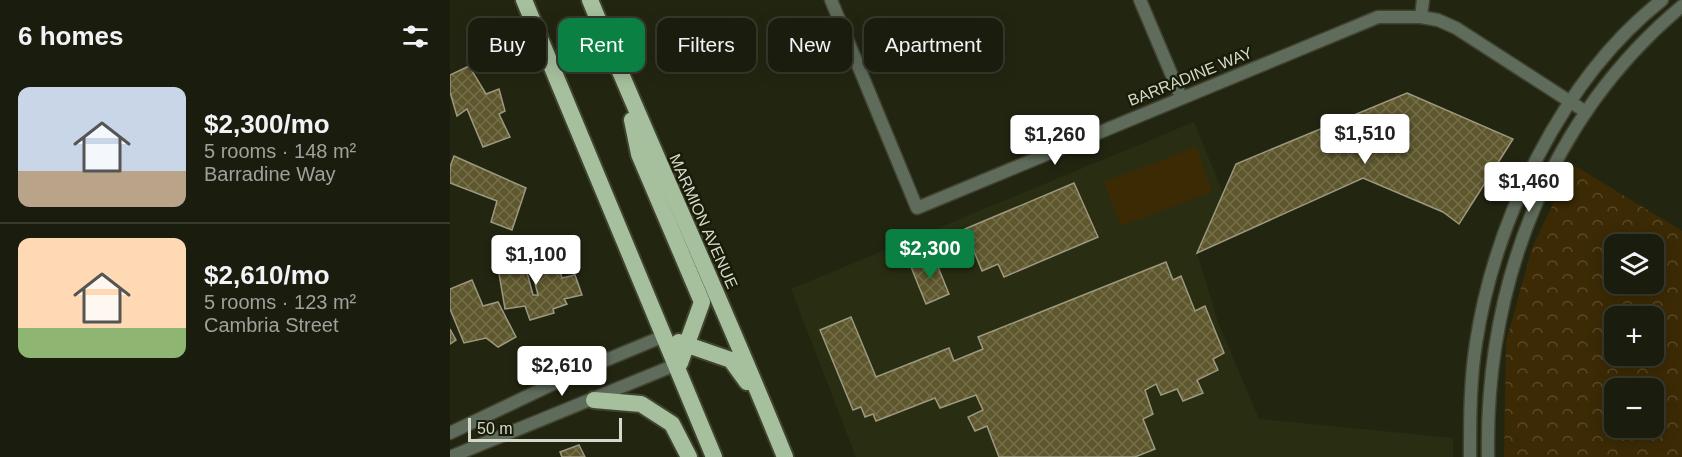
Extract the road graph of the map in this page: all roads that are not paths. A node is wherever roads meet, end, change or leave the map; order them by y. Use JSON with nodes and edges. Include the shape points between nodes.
{"nodes":[{"id":1,"x":524,"y":0,"type":"edge"},
{"id":2,"x":590,"y":0,"type":"edge"},
{"id":3,"x":831,"y":0,"type":"edge"},
{"id":4,"x":1140,"y":0,"type":"edge"},
{"id":5,"x":1422,"y":0,"type":"edge"},
{"id":6,"x":1662,"y":0,"type":"edge"},
{"id":7,"x":1682,"y":6,"type":"edge"},
{"id":8,"x":1421,"y":17,"type":"junction"},
{"id":9,"x":622,"y":78,"type":"junction"},
{"id":10,"x":1181,"y":97,"type":"junction"},
{"id":11,"x":1569,"y":101,"type":"junction"},
{"id":12,"x":1586,"y":112,"type":"junction"},
{"id":13,"x":664,"y":336,"type":"junction"},
{"id":14,"x":687,"y":345,"type":"junction"},
{"id":15,"x":678,"y":364,"type":"junction"},
{"id":16,"x":594,"y":400,"type":"junction"},
{"id":17,"x":764,"y":405,"type":"junction"},
{"id":18,"x":450,"y":433,"type":"edge"},
{"id":19,"x":450,"y":457,"type":"edge"},
{"id":20,"x":689,"y":457,"type":"edge"},
{"id":21,"x":714,"y":457,"type":"edge"},
{"id":22,"x":785,"y":457,"type":"edge"},
{"id":23,"x":1470,"y":457,"type":"edge"},
{"id":24,"x":1488,"y":457,"type":"edge"}],
"edges":[{"from":1,"to":13,"type":"highway"},
{"from":2,"to":9,"type":"highway","name":"MARMION AVENUE"},
{"from":3,"to":10,"type":"street","name":"BARRADINE WAY","via":[[917,208]]},
{"from":4,"to":10,"type":"street"},
{"from":5,"to":8,"type":"street"},
{"from":6,"to":11,"type":"street","via":[[1606,55]]},
{"from":7,"to":12,"type":"street","via":[[1621,67]]},
{"from":8,"to":10,"type":"street","name":"BARRADINE WAY","via":[[1378,17]]},
{"from":8,"to":11,"type":"street","name":"BARRADINE WAY","via":[[1456,28]]},
{"from":9,"to":14,"type":"highway","via":[[639,154],[702,302]]},
{"from":9,"to":17,"type":"highway","name":"MARMION AVENUE"},
{"from":11,"to":12,"type":"street","name":"BARRADINE WAY"},
{"from":11,"to":23,"type":"street","via":[[1522,189],[1494,271],[1476,341],[1470,395]]},
{"from":12,"to":24,"type":"street","via":[[1537,201],[1507,285],[1492,357]]},
{"from":13,"to":14,"type":"highway"},
{"from":13,"to":15,"type":"highway"},
{"from":13,"to":18,"type":"street"},
{"from":14,"to":15,"type":"highway"},
{"from":14,"to":17,"type":"highway","via":[[731,360]]},
{"from":15,"to":16,"type":"street"},
{"from":15,"to":21,"type":"highway"},
{"from":16,"to":19,"type":"street"},
{"from":16,"to":20,"type":"highway","via":[[641,404],[672,424]]},
{"from":17,"to":22,"type":"highway","name":"MARMION AVENUE"}]}
